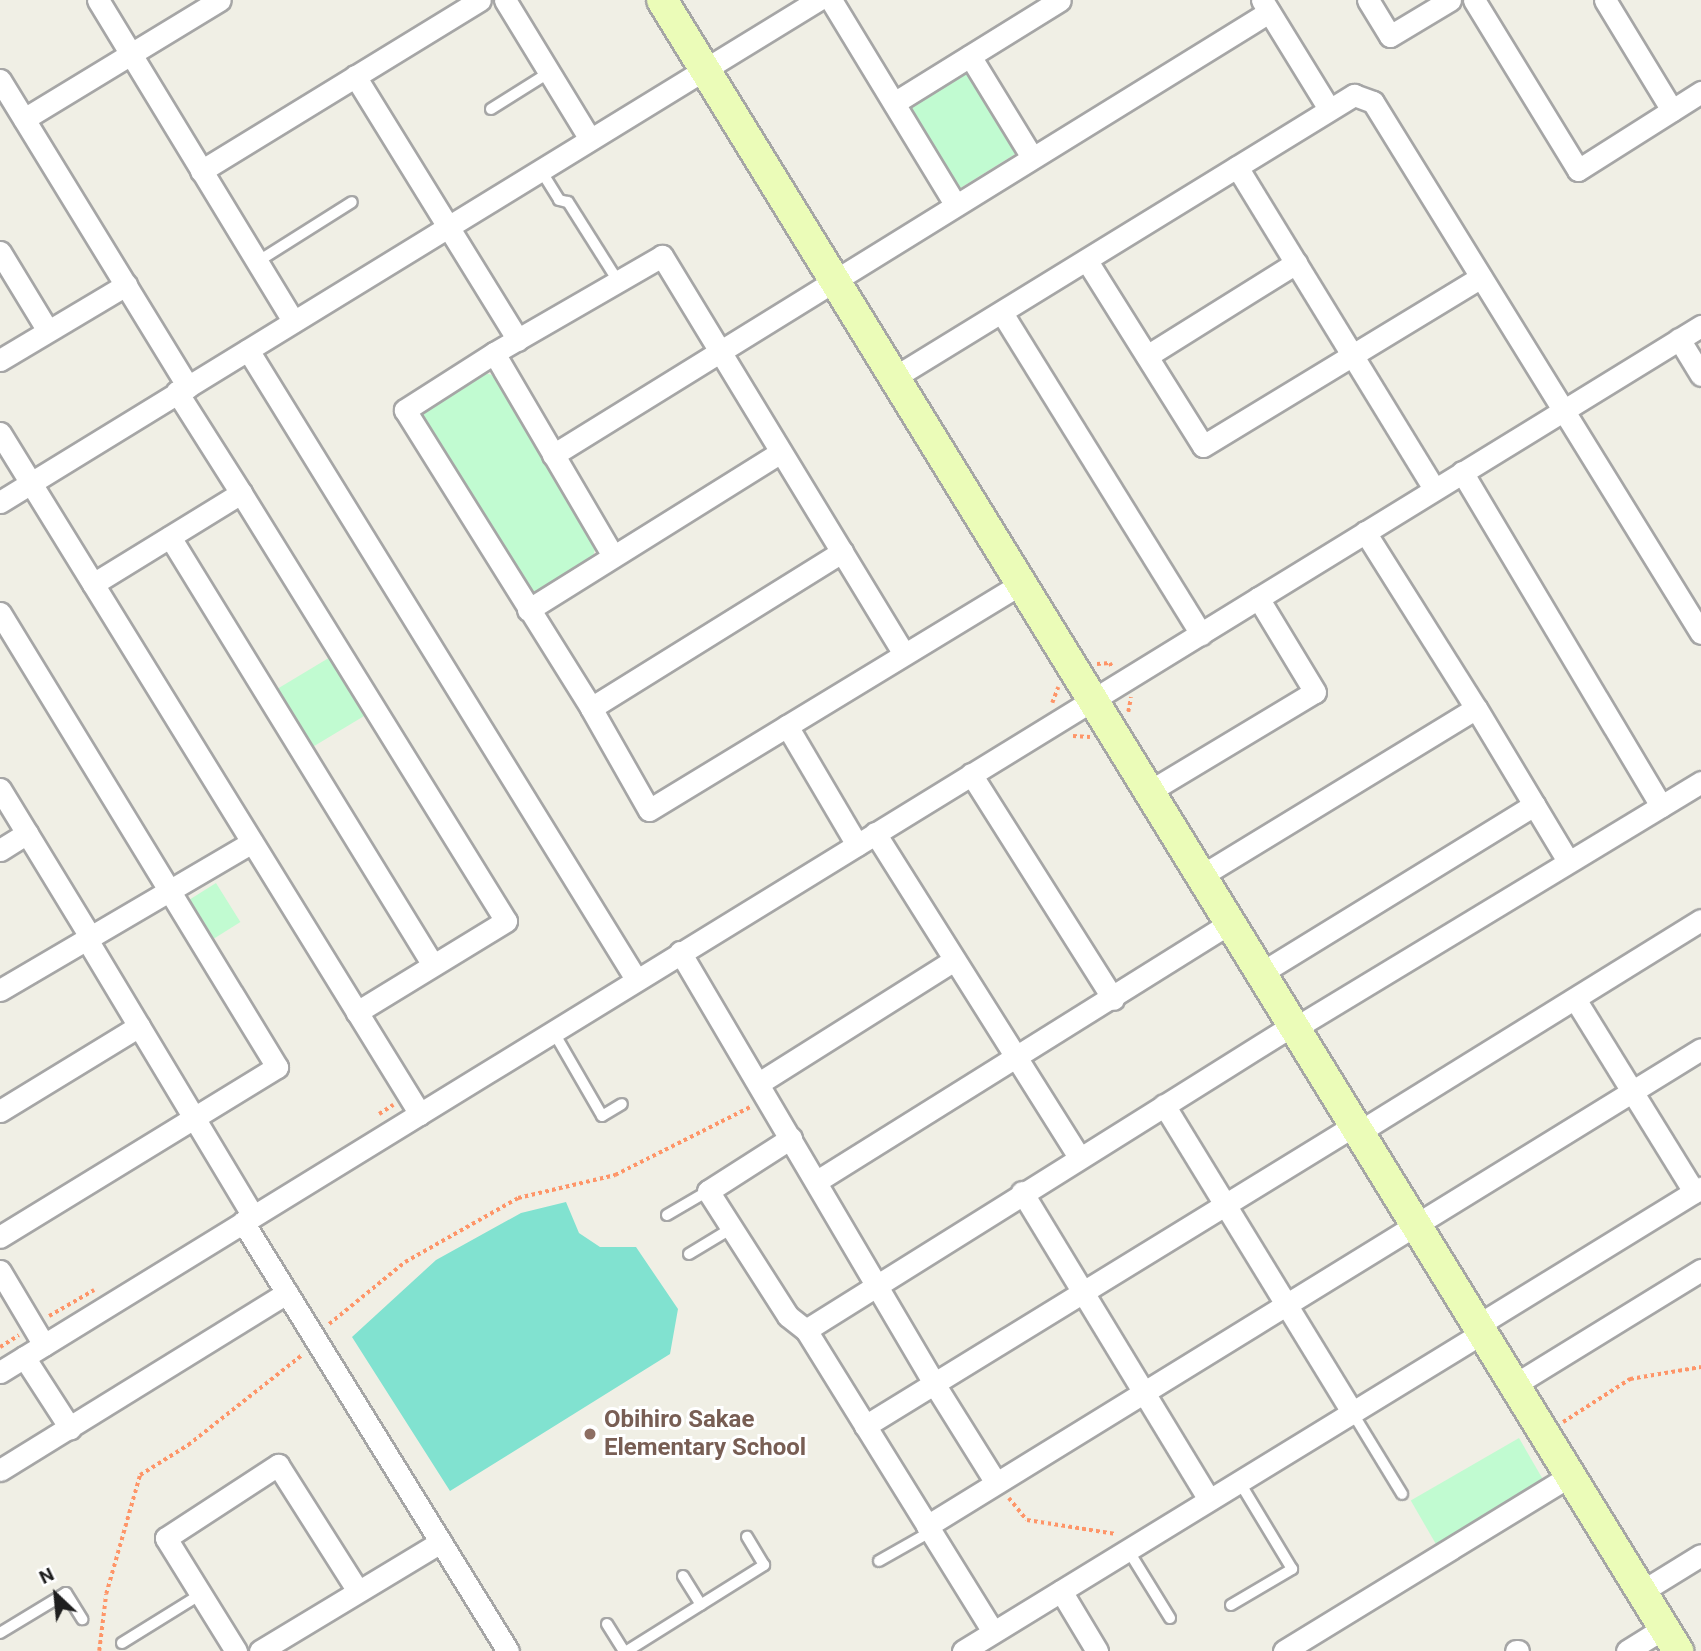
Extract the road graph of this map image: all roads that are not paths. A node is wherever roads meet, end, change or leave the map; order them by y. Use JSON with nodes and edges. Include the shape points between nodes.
{"nodes":[{"id":1,"x":98,"y":0,"type":"edge"},
{"id":2,"x":220,"y":0,"type":"edge"},
{"id":3,"x":480,"y":0,"type":"edge"},
{"id":4,"x":505,"y":0,"type":"edge"},
{"id":5,"x":662,"y":0,"type":"edge"},
{"id":6,"x":818,"y":0,"type":"edge"},
{"id":7,"x":831,"y":0,"type":"edge"},
{"id":8,"x":1060,"y":0,"type":"edge"},
{"id":9,"x":1368,"y":0,"type":"edge"},
{"id":10,"x":1450,"y":0,"type":"edge"},
{"id":11,"x":1474,"y":0,"type":"edge"},
{"id":12,"x":1605,"y":0,"type":"edge"},
{"id":13,"x":1266,"y":6,"type":"edge"},
{"id":14,"x":131,"y":55,"type":"junction"},
{"id":15,"x":970,"y":56,"type":"junction"},
{"id":16,"x":704,"y":69,"type":"junction"},
{"id":17,"x":550,"y":72,"type":"junction"},
{"id":18,"x":355,"y":76,"type":"junction"},
{"id":19,"x":0,"y":80,"type":"edge"},
{"id":20,"x":1699,"y":98,"type":"edge"},
{"id":21,"x":894,"y":103,"type":"junction"},
{"id":22,"x":491,"y":108,"type":"dead end"},
{"id":23,"x":1329,"y":109,"type":"junction"},
{"id":24,"x":1672,"y":110,"type":"junction"},
{"id":25,"x":24,"y":119,"type":"junction"},
{"id":26,"x":590,"y":139,"type":"junction"},
{"id":27,"x":1032,"y":157,"type":"junction"},
{"id":28,"x":1237,"y":167,"type":"junction"},
{"id":29,"x":540,"y":169,"type":"junction"},
{"id":30,"x":201,"y":171,"type":"junction"},
{"id":31,"x":352,"y":202,"type":"dead end"},
{"id":32,"x":955,"y":204,"type":"junction"},
{"id":33,"x":447,"y":226,"type":"junction"},
{"id":34,"x":0,"y":252,"type":"edge"},
{"id":35,"x":1087,"y":261,"type":"junction"},
{"id":36,"x":257,"y":262,"type":"junction"},
{"id":37,"x":1296,"y":263,"type":"junction"},
{"id":38,"x":1481,"y":277,"type":"junction"},
{"id":39,"x":835,"y":279,"type":"junction"},
{"id":40,"x":618,"y":281,"type":"junction"},
{"id":41,"x":127,"y":285,"type":"junction"},
{"id":42,"x":1002,"y":313,"type":"junction"},
{"id":43,"x":293,"y":321,"type":"junction"},
{"id":44,"x":1701,"y":326,"type":"edge"},
{"id":45,"x":48,"y":331,"type":"junction"},
{"id":46,"x":1679,"y":339,"type":"junction"},
{"id":47,"x":518,"y":340,"type":"junction"},
{"id":48,"x":247,"y":350,"type":"junction"},
{"id":49,"x":719,"y":350,"type":"junction"},
{"id":50,"x":494,"y":354,"type":"junction"},
{"id":51,"x":1352,"y":354,"type":"junction"},
{"id":52,"x":1147,"y":356,"type":"junction"},
{"id":53,"x":0,"y":360,"type":"edge"},
{"id":54,"x":1701,"y":375,"type":"edge"},
{"id":55,"x":895,"y":377,"type":"junction"},
{"id":56,"x":183,"y":389,"type":"junction"},
{"id":57,"x":1564,"y":410,"type":"junction"},
{"id":58,"x":0,"y":433,"type":"edge"},
{"id":59,"x":781,"y":452,"type":"junction"},
{"id":60,"x":554,"y":455,"type":"junction"},
{"id":61,"x":1462,"y":472,"type":"junction"},
{"id":62,"x":32,"y":482,"type":"junction"},
{"id":63,"x":1434,"y":488,"type":"junction"},
{"id":64,"x":240,"y":493,"type":"junction"},
{"id":65,"x":0,"y":502,"type":"edge"},
{"id":66,"x":1365,"y":532,"type":"junction"},
{"id":67,"x":170,"y":537,"type":"junction"},
{"id":68,"x":842,"y":552,"type":"junction"},
{"id":69,"x":613,"y":556,"type":"junction"},
{"id":70,"x":1022,"y":583,"type":"junction"},
{"id":71,"x":93,"y":584,"type":"junction"},
{"id":72,"x":1258,"y":598,"type":"junction"},
{"id":73,"x":528,"y":610,"type":"junction"},
{"id":74,"x":0,"y":613,"type":"edge"},
{"id":75,"x":1701,"y":633,"type":"edge"},
{"id":76,"x":1201,"y":634,"type":"junction"},
{"id":77,"x":904,"y":654,"type":"junction"},
{"id":78,"x":1093,"y":699,"type":"junction"},
{"id":79,"x":591,"y":708,"type":"junction"},
{"id":80,"x":1476,"y":708,"type":"junction"},
{"id":81,"x":787,"y":726,"type":"junction"},
{"id":82,"x":971,"y":774,"type":"junction"},
{"id":83,"x":1701,"y":782,"type":"edge"},
{"id":84,"x":0,"y":789,"type":"edge"},
{"id":85,"x":1150,"y":791,"type":"junction"},
{"id":86,"x":1534,"y":805,"type":"junction"},
{"id":87,"x":1661,"y":806,"type":"junction"},
{"id":88,"x":27,"y":833,"type":"junction"},
{"id":89,"x":876,"y":833,"type":"junction"},
{"id":90,"x":252,"y":842,"type":"junction"},
{"id":91,"x":857,"y":845,"type":"junction"},
{"id":92,"x":0,"y":850,"type":"edge"},
{"id":93,"x":1568,"y":861,"type":"junction"},
{"id":94,"x":1202,"y":876,"type":"junction"},
{"id":95,"x":168,"y":889,"type":"junction"},
{"id":96,"x":1701,"y":920,"type":"edge"},
{"id":97,"x":1230,"y":923,"type":"junction"},
{"id":98,"x":87,"y":937,"type":"junction"},
{"id":99,"x":680,"y":952,"type":"junction"},
{"id":100,"x":953,"y":961,"type":"junction"},
{"id":101,"x":433,"y":965,"type":"junction"},
{"id":102,"x":1261,"y":973,"type":"junction"},
{"id":103,"x":636,"y":979,"type":"junction"},
{"id":104,"x":0,"y":990,"type":"edge"},
{"id":105,"x":1113,"y":999,"type":"junction"},
{"id":106,"x":1575,"y":999,"type":"junction"},
{"id":107,"x":357,"y":1012,"type":"junction"},
{"id":108,"x":139,"y":1026,"type":"junction"},
{"id":109,"x":1294,"y":1026,"type":"junction"},
{"id":110,"x":553,"y":1031,"type":"junction"},
{"id":111,"x":1701,"y":1049,"type":"edge"},
{"id":112,"x":1016,"y":1059,"type":"junction"},
{"id":113,"x":764,"y":1091,"type":"junction"},
{"id":114,"x":1631,"y":1091,"type":"junction"},
{"id":115,"x":622,"y":1104,"type":"dead end"},
{"id":116,"x":1164,"y":1105,"type":"junction"},
{"id":117,"x":0,"y":1111,"type":"edge"},
{"id":118,"x":420,"y":1114,"type":"junction"},
{"id":119,"x":194,"y":1118,"type":"junction"},
{"id":120,"x":1357,"y":1129,"type":"junction"},
{"id":121,"x":791,"y":1138,"type":"junction"},
{"id":122,"x":1079,"y":1157,"type":"junction"},
{"id":123,"x":817,"y":1181,"type":"junction"},
{"id":124,"x":1697,"y":1190,"type":"edge"},
{"id":125,"x":708,"y":1191,"type":"junction"},
{"id":126,"x":1022,"y":1192,"type":"junction"},
{"id":127,"x":1224,"y":1203,"type":"junction"},
{"id":128,"x":667,"y":1215,"type":"dead end"},
{"id":129,"x":248,"y":1219,"type":"junction"},
{"id":130,"x":1417,"y":1226,"type":"junction"},
{"id":131,"x":732,"y":1228,"type":"junction"},
{"id":132,"x":0,"y":1237,"type":"edge"},
{"id":133,"x":689,"y":1254,"type":"dead end"},
{"id":134,"x":1701,"y":1270,"type":"edge"},
{"id":135,"x":0,"y":1271,"type":"edge"},
{"id":136,"x":876,"y":1284,"type":"junction"},
{"id":137,"x":1082,"y":1291,"type":"junction"},
{"id":138,"x":287,"y":1293,"type":"junction"},
{"id":139,"x":1284,"y":1304,"type":"junction"},
{"id":140,"x":1480,"y":1329,"type":"junction"},
{"id":141,"x":806,"y":1330,"type":"junction"},
{"id":142,"x":44,"y":1345,"type":"junction"},
{"id":143,"x":24,"y":1357,"type":"junction"},
{"id":144,"x":0,"y":1372,"type":"edge"},
{"id":145,"x":933,"y":1382,"type":"junction"},
{"id":146,"x":1514,"y":1385,"type":"junction"},
{"id":147,"x":1144,"y":1390,"type":"junction"},
{"id":148,"x":1352,"y":1412,"type":"junction"},
{"id":149,"x":864,"y":1426,"type":"junction"},
{"id":150,"x":70,"y":1428,"type":"junction"},
{"id":151,"x":0,"y":1470,"type":"edge"},
{"id":152,"x":1570,"y":1476,"type":"junction"},
{"id":153,"x":1239,"y":1481,"type":"junction"},
{"id":154,"x":996,"y":1483,"type":"junction"},
{"id":155,"x":1402,"y":1494,"type":"dead end"},
{"id":156,"x":1209,"y":1499,"type":"junction"},
{"id":157,"x":929,"y":1529,"type":"junction"},
{"id":158,"x":747,"y":1536,"type":"dead end"},
{"id":159,"x":441,"y":1542,"type":"junction"},
{"id":160,"x":1128,"y":1543,"type":"junction"},
{"id":161,"x":1701,"y":1555,"type":"edge"},
{"id":162,"x":879,"y":1561,"type":"dead end"},
{"id":163,"x":683,"y":1576,"type":"dead end"},
{"id":164,"x":358,"y":1591,"type":"junction"},
{"id":165,"x":1060,"y":1591,"type":"junction"},
{"id":166,"x":1642,"y":1592,"type":"junction"},
{"id":167,"x":201,"y":1594,"type":"junction"},
{"id":168,"x":701,"y":1605,"type":"junction"},
{"id":169,"x":1231,"y":1605,"type":"dead end"},
{"id":170,"x":1170,"y":1618,"type":"dead end"},
{"id":171,"x":82,"y":1619,"type":"dead end"},
{"id":172,"x":607,"y":1624,"type":"dead end"},
{"id":173,"x":993,"y":1632,"type":"junction"},
{"id":174,"x":0,"y":1633,"type":"edge"},
{"id":175,"x":1671,"y":1640,"type":"edge"},
{"id":176,"x":122,"y":1643,"type":"dead end"},
{"id":177,"x":236,"y":1651,"type":"edge"},
{"id":178,"x":260,"y":1651,"type":"edge"},
{"id":179,"x":508,"y":1651,"type":"edge"},
{"id":180,"x":625,"y":1651,"type":"edge"},
{"id":181,"x":963,"y":1651,"type":"edge"},
{"id":182,"x":1097,"y":1651,"type":"edge"},
{"id":183,"x":1284,"y":1651,"type":"edge"},
{"id":184,"x":1627,"y":1651,"type":"edge"}],
"edges":[{"from":1,"to":14,"type":"street"},
{"from":2,"to":14,"type":"street"},
{"from":3,"to":18,"type":"street"},
{"from":4,"to":17,"type":"street"},
{"from":5,"to":16,"type":"street"},
{"from":6,"to":16,"type":"street"},
{"from":7,"to":21,"type":"street"},
{"from":8,"to":15,"type":"street"},
{"from":9,"to":10,"type":"street","via":[[1390,36]]},
{"from":11,"to":24,"type":"street","via":[[1578,170]]},
{"from":12,"to":24,"type":"street"},
{"from":13,"to":23,"type":"street"},
{"from":13,"to":27,"type":"street"},
{"from":14,"to":25,"type":"street"},
{"from":14,"to":30,"type":"street"},
{"from":15,"to":21,"type":"street"},
{"from":15,"to":27,"type":"street"},
{"from":16,"to":26,"type":"street"},
{"from":16,"to":39,"type":"street"},
{"from":17,"to":22,"type":"lane"},
{"from":17,"to":26,"type":"street"},
{"from":18,"to":30,"type":"street"},
{"from":18,"to":33,"type":"street"},
{"from":19,"to":25,"type":"street"},
{"from":20,"to":24,"type":"street"},
{"from":21,"to":32,"type":"street"},
{"from":23,"to":28,"type":"street"},
{"from":23,"to":38,"type":"street","via":[[1354,95],[1373,102]]},
{"from":25,"to":41,"type":"street"},
{"from":26,"to":29,"type":"street"},
{"from":27,"to":32,"type":"street"},
{"from":28,"to":35,"type":"street"},
{"from":28,"to":37,"type":"street"},
{"from":29,"to":33,"type":"street"},
{"from":29,"to":40,"type":"lane","via":[[559,200],[568,202]]},
{"from":30,"to":36,"type":"street"},
{"from":31,"to":36,"type":"lane"},
{"from":32,"to":39,"type":"street"},
{"from":33,"to":43,"type":"street"},
{"from":33,"to":47,"type":"street"},
{"from":34,"to":45,"type":"street"},
{"from":35,"to":42,"type":"street"},
{"from":35,"to":52,"type":"street"},
{"from":36,"to":43,"type":"street"},
{"from":37,"to":51,"type":"street"},
{"from":37,"to":52,"type":"street"},
{"from":38,"to":51,"type":"street"},
{"from":38,"to":57,"type":"street"},
{"from":39,"to":49,"type":"street"},
{"from":39,"to":55,"type":"street"},
{"from":40,"to":47,"type":"street"},
{"from":40,"to":49,"type":"street","via":[[662,256]]},
{"from":41,"to":45,"type":"street"},
{"from":41,"to":56,"type":"street"},
{"from":42,"to":55,"type":"street"},
{"from":42,"to":76,"type":"street"},
{"from":43,"to":48,"type":"street"},
{"from":44,"to":46,"type":"street"},
{"from":45,"to":53,"type":"street"},
{"from":46,"to":54,"type":"street"},
{"from":46,"to":57,"type":"street"},
{"from":47,"to":50,"type":"street"},
{"from":48,"to":56,"type":"street"},
{"from":48,"to":103,"type":"street"},
{"from":49,"to":59,"type":"street"},
{"from":49,"to":60,"type":"street"},
{"from":50,"to":60,"type":"street"},
{"from":50,"to":73,"type":"street","via":[[405,410]]},
{"from":51,"to":52,"type":"street","via":[[1203,446]]},
{"from":51,"to":63,"type":"street"},
{"from":55,"to":70,"type":"street"},
{"from":56,"to":62,"type":"street"},
{"from":56,"to":64,"type":"street"},
{"from":57,"to":61,"type":"street"},
{"from":57,"to":75,"type":"street"},
{"from":58,"to":62,"type":"street"},
{"from":59,"to":68,"type":"street"},
{"from":59,"to":69,"type":"street"},
{"from":60,"to":69,"type":"street"},
{"from":61,"to":63,"type":"street"},
{"from":61,"to":87,"type":"street"},
{"from":62,"to":65,"type":"street"},
{"from":62,"to":71,"type":"street"},
{"from":63,"to":66,"type":"street"},
{"from":64,"to":67,"type":"street"},
{"from":64,"to":101,"type":"street","via":[[506,921]]},
{"from":66,"to":72,"type":"street"},
{"from":66,"to":80,"type":"street"},
{"from":67,"to":71,"type":"street"},
{"from":67,"to":101,"type":"street"},
{"from":68,"to":77,"type":"street"},
{"from":68,"to":79,"type":"street"},
{"from":69,"to":73,"type":"street"},
{"from":70,"to":77,"type":"street"},
{"from":70,"to":78,"type":"street"},
{"from":71,"to":90,"type":"street"},
{"from":72,"to":76,"type":"street"},
{"from":72,"to":85,"type":"street","via":[[1315,692]]},
{"from":73,"to":79,"type":"street"},
{"from":74,"to":95,"type":"street"},
{"from":76,"to":78,"type":"street"},
{"from":77,"to":81,"type":"street"},
{"from":78,"to":82,"type":"street"},
{"from":78,"to":85,"type":"street"},
{"from":79,"to":81,"type":"street","via":[[649,810]]},
{"from":80,"to":86,"type":"street"},
{"from":80,"to":94,"type":"street"},
{"from":81,"to":91,"type":"street"},
{"from":82,"to":89,"type":"street"},
{"from":82,"to":105,"type":"street"},
{"from":83,"to":87,"type":"street"},
{"from":84,"to":88,"type":"street"},
{"from":85,"to":94,"type":"street"},
{"from":86,"to":93,"type":"street"},
{"from":86,"to":102,"type":"street"},
{"from":87,"to":93,"type":"street"},
{"from":88,"to":92,"type":"street"},
{"from":88,"to":98,"type":"street"},
{"from":89,"to":91,"type":"street"},
{"from":89,"to":100,"type":"street"},
{"from":90,"to":95,"type":"street"},
{"from":90,"to":107,"type":"street"},
{"from":91,"to":99,"type":"street"},
{"from":93,"to":109,"type":"street"},
{"from":94,"to":97,"type":"street"},
{"from":95,"to":98,"type":"street"},
{"from":95,"to":119,"type":"street","via":[[278,1067]]},
{"from":96,"to":106,"type":"street"},
{"from":97,"to":102,"type":"street"},
{"from":97,"to":105,"type":"street"},
{"from":98,"to":104,"type":"street"},
{"from":98,"to":108,"type":"street"},
{"from":99,"to":103,"type":"street"},
{"from":99,"to":113,"type":"street"},
{"from":100,"to":112,"type":"street"},
{"from":100,"to":113,"type":"street"},
{"from":101,"to":107,"type":"street"},
{"from":102,"to":109,"type":"street"},
{"from":103,"to":110,"type":"street"},
{"from":105,"to":112,"type":"street"},
{"from":106,"to":114,"type":"street"},
{"from":106,"to":120,"type":"street"},
{"from":107,"to":118,"type":"street"},
{"from":108,"to":117,"type":"street"},
{"from":108,"to":119,"type":"street"},
{"from":109,"to":116,"type":"street"},
{"from":109,"to":120,"type":"street"},
{"from":110,"to":115,"type":"lane","via":[[602,1116]]},
{"from":110,"to":118,"type":"street"},
{"from":111,"to":114,"type":"street"},
{"from":112,"to":122,"type":"street"},
{"from":112,"to":123,"type":"street"},
{"from":113,"to":121,"type":"street"},
{"from":114,"to":124,"type":"street"},
{"from":114,"to":130,"type":"street"},
{"from":116,"to":122,"type":"street"},
{"from":116,"to":127,"type":"street"},
{"from":118,"to":129,"type":"street"},
{"from":119,"to":129,"type":"street"},
{"from":119,"to":132,"type":"street"},
{"from":120,"to":127,"type":"street"},
{"from":120,"to":130,"type":"street"},
{"from":121,"to":123,"type":"street"},
{"from":121,"to":125,"type":"street"},
{"from":122,"to":126,"type":"street"},
{"from":123,"to":136,"type":"street"},
{"from":124,"to":140,"type":"street"},
{"from":125,"to":128,"type":"lane"},
{"from":125,"to":131,"type":"street"},
{"from":126,"to":136,"type":"street"},
{"from":126,"to":137,"type":"street"},
{"from":127,"to":137,"type":"street"},
{"from":127,"to":139,"type":"street"},
{"from":129,"to":138,"type":"street"},
{"from":129,"to":142,"type":"street"},
{"from":130,"to":139,"type":"street"},
{"from":130,"to":140,"type":"street"},
{"from":131,"to":133,"type":"lane"},
{"from":131,"to":141,"type":"street","via":[[788,1316]]},
{"from":134,"to":146,"type":"street"},
{"from":135,"to":142,"type":"street"},
{"from":136,"to":141,"type":"street"},
{"from":136,"to":145,"type":"street"},
{"from":137,"to":145,"type":"street"},
{"from":137,"to":147,"type":"street"},
{"from":138,"to":150,"type":"street"},
{"from":138,"to":159,"type":"street","via":[[321,1335]]},
{"from":139,"to":147,"type":"street"},
{"from":139,"to":148,"type":"street"},
{"from":140,"to":146,"type":"street"},
{"from":140,"to":148,"type":"street"},
{"from":141,"to":149,"type":"street"},
{"from":142,"to":143,"type":"street"},
{"from":143,"to":144,"type":"street"},
{"from":143,"to":150,"type":"street"},
{"from":145,"to":149,"type":"street"},
{"from":145,"to":154,"type":"street"},
{"from":146,"to":152,"type":"street"},
{"from":147,"to":154,"type":"street"},
{"from":147,"to":156,"type":"street"},
{"from":148,"to":153,"type":"street"},
{"from":148,"to":155,"type":"lane"},
{"from":149,"to":157,"type":"street"},
{"from":150,"to":151,"type":"street"},
{"from":152,"to":166,"type":"street"},
{"from":152,"to":183,"type":"street"},
{"from":153,"to":156,"type":"street"},
{"from":153,"to":169,"type":"lane","via":[[1292,1569]]},
{"from":154,"to":157,"type":"street"},
{"from":156,"to":160,"type":"street"},
{"from":157,"to":162,"type":"lane"},
{"from":157,"to":173,"type":"street"},
{"from":158,"to":168,"type":"lane","via":[[764,1565]]},
{"from":159,"to":164,"type":"street"},
{"from":159,"to":179,"type":"street"},
{"from":160,"to":165,"type":"street"},
{"from":160,"to":170,"type":"lane"},
{"from":161,"to":166,"type":"street"},
{"from":163,"to":168,"type":"lane"},
{"from":164,"to":167,"type":"street","via":[[278,1465],[166,1538]]},
{"from":164,"to":178,"type":"street"},
{"from":165,"to":173,"type":"street"},
{"from":165,"to":182,"type":"street"},
{"from":166,"to":175,"type":"street"},
{"from":167,"to":176,"type":"lane"},
{"from":167,"to":177,"type":"street"},
{"from":168,"to":180,"type":"lane"},
{"from":171,"to":174,"type":"lane","via":[[66,1593]]},
{"from":172,"to":180,"type":"lane"},
{"from":173,"to":181,"type":"street"},
{"from":175,"to":184,"type":"street"}]}
